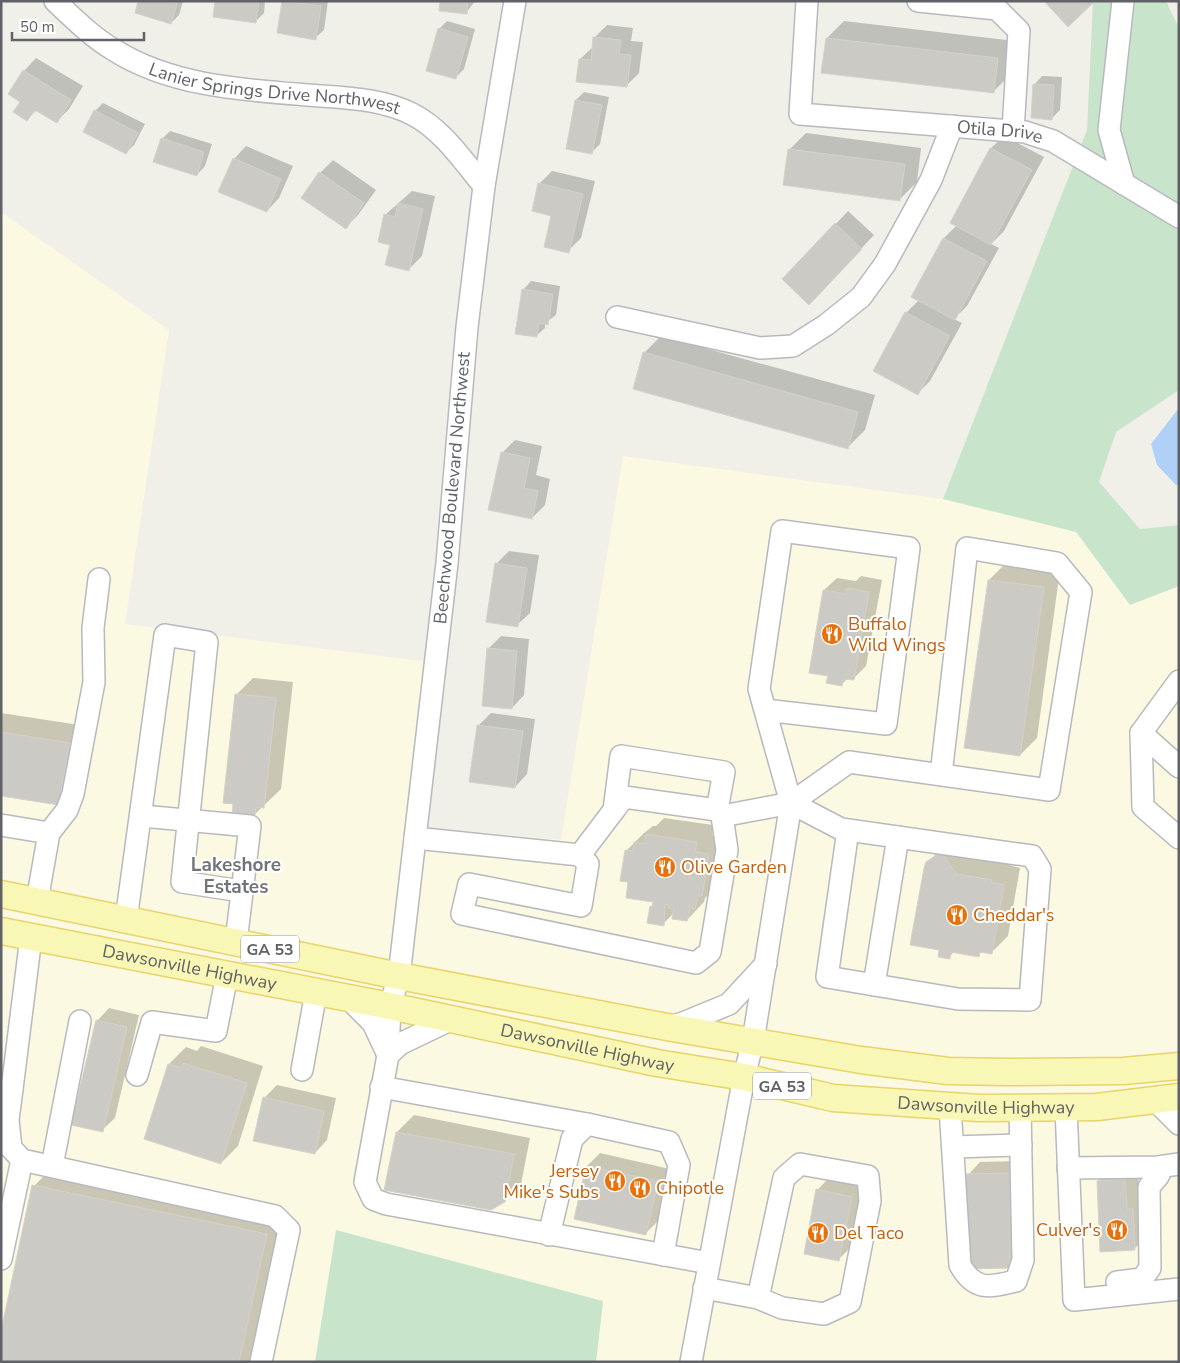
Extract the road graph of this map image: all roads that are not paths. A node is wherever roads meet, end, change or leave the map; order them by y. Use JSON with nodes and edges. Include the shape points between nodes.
{"nodes":[{"id":1,"x":55,"y":1,"type":"edge"},
{"id":2,"x":515,"y":1,"type":"edge"},
{"id":3,"x":807,"y":1,"type":"edge"},
{"id":4,"x":918,"y":1,"type":"edge"},
{"id":5,"x":1123,"y":1,"type":"edge"},
{"id":6,"x":952,"y":126,"type":"junction"},
{"id":7,"x":1013,"y":131,"type":"junction"},
{"id":8,"x":1124,"y":184,"type":"junction"},
{"id":9,"x":484,"y":186,"type":"junction"},
{"id":10,"x":1179,"y":217,"type":"edge"},
{"id":11,"x":617,"y":317,"type":"dead end"},
{"id":12,"x":99,"y":579,"type":"dead end"},
{"id":13,"x":1179,"y":681,"type":"edge"},
{"id":14,"x":765,"y":710,"type":"junction"},
{"id":15,"x":1141,"y":733,"type":"junction"},
{"id":16,"x":1179,"y":767,"type":"edge"},
{"id":17,"x":941,"y":775,"type":"junction"},
{"id":18,"x":791,"y":804,"type":"junction"},
{"id":19,"x":614,"y":810,"type":"junction"},
{"id":20,"x":720,"y":812,"type":"junction"},
{"id":21,"x":142,"y":816,"type":"junction"},
{"id":22,"x":189,"y":820,"type":"junction"},
{"id":23,"x":1,"y":825,"type":"edge"},
{"id":24,"x":848,"y":830,"type":"junction"},
{"id":25,"x":49,"y":833,"type":"junction"},
{"id":26,"x":898,"y":837,"type":"junction"},
{"id":27,"x":415,"y":838,"type":"junction"},
{"id":28,"x":1179,"y":838,"type":"edge"},
{"id":29,"x":580,"y":855,"type":"junction"},
{"id":30,"x":241,"y":891,"type":"junction"},
{"id":31,"x":1,"y":894,"type":"edge"},
{"id":32,"x":37,"y":901,"type":"junction"},
{"id":33,"x":581,"y":906,"type":"junction"},
{"id":34,"x":126,"y":920,"type":"junction"},
{"id":35,"x":1,"y":931,"type":"edge"},
{"id":36,"x":31,"y":937,"type":"junction"},
{"id":37,"x":575,"y":937,"type":"junction"},
{"id":38,"x":236,"y":942,"type":"junction"},
{"id":39,"x":766,"y":964,"type":"junction"},
{"id":40,"x":227,"y":975,"type":"junction"},
{"id":41,"x":399,"y":976,"type":"junction"},
{"id":42,"x":874,"y":985,"type":"junction"},
{"id":43,"x":316,"y":992,"type":"junction"},
{"id":44,"x":348,"y":998,"type":"junction"},
{"id":45,"x":390,"y":1006,"type":"junction"},
{"id":46,"x":452,"y":1019,"type":"junction"},
{"id":47,"x":80,"y":1022,"type":"dead end"},
{"id":48,"x":667,"y":1027,"type":"junction"},
{"id":49,"x":754,"y":1041,"type":"junction"},
{"id":50,"x":388,"y":1055,"type":"junction"},
{"id":51,"x":1179,"y":1066,"type":"edge"},
{"id":52,"x":302,"y":1070,"type":"dead end"},
{"id":53,"x":137,"y":1075,"type":"dead end"},
{"id":54,"x":744,"y":1077,"type":"junction"},
{"id":55,"x":381,"y":1088,"type":"junction"},
{"id":56,"x":6,"y":1090,"type":"edge"},
{"id":57,"x":1167,"y":1099,"type":"edge"},
{"id":58,"x":950,"y":1107,"type":"junction"},
{"id":59,"x":1020,"y":1108,"type":"junction"},
{"id":60,"x":1066,"y":1108,"type":"junction"},
{"id":61,"x":587,"y":1124,"type":"junction"},
{"id":62,"x":1179,"y":1124,"type":"edge"},
{"id":63,"x":1021,"y":1145,"type":"junction"},
{"id":64,"x":953,"y":1147,"type":"junction"},
{"id":65,"x":22,"y":1160,"type":"junction"},
{"id":66,"x":52,"y":1166,"type":"junction"},
{"id":67,"x":1068,"y":1168,"type":"junction"},
{"id":68,"x":1165,"y":1169,"type":"edge"},
{"id":69,"x":549,"y":1235,"type":"junction"},
{"id":70,"x":663,"y":1255,"type":"junction"},
{"id":71,"x":1,"y":1259,"type":"edge"},
{"id":72,"x":709,"y":1263,"type":"junction"},
{"id":73,"x":1074,"y":1284,"type":"junction"},
{"id":74,"x":704,"y":1288,"type":"junction"},
{"id":75,"x":1172,"y":1290,"type":"edge"},
{"id":76,"x":758,"y":1298,"type":"junction"},
{"id":77,"x":695,"y":1361,"type":"edge"},
{"id":78,"x":261,"y":1362,"type":"edge"}],
"edges":[{"from":1,"to":9,"type":"street","name":"Lanier Springs Drive Northwest","via":[[114,50],[148,68],[213,86],[362,100],[396,107],[414,115],[440,135]]},
{"from":2,"to":9,"type":"street","name":"Beechwood Boulevard Northwest"},
{"from":3,"to":6,"type":"street","name":"Otila Drive","via":[[800,114]]},
{"from":4,"to":7,"type":"street","via":[[997,9],[1019,31]]},
{"from":5,"to":8,"type":"street","via":[[1109,130]]},
{"from":6,"to":7,"type":"street","name":"Otila Drive"},
{"from":6,"to":11,"type":"street","via":[[931,180],[885,264],[861,297],[794,346],[760,348]]},
{"from":7,"to":8,"type":"street","name":"Otila Drive","via":[[1054,141]]},
{"from":8,"to":10,"type":"street","name":"Otila Drive"},
{"from":9,"to":27,"type":"street","name":"Beechwood Boulevard Northwest","via":[[467,326],[447,562]]},
{"from":12,"to":25,"type":"street","via":[[93,628],[94,682],[73,794],[67,810]]},
{"from":13,"to":15,"type":"street"},
{"from":14,"to":14,"type":"street","via":[[759,689],[782,531],[909,548],[886,724]]},
{"from":14,"to":18,"type":"street"},
{"from":15,"to":16,"type":"street"},
{"from":15,"to":28,"type":"street","via":[[1143,807]]},
{"from":17,"to":17,"type":"street","via":[[1050,790],[1081,592],[1057,563],[967,548]]},
{"from":17,"to":18,"type":"street","via":[[850,762]]},
{"from":18,"to":20,"type":"street"},
{"from":18,"to":24,"type":"street"},
{"from":18,"to":39,"type":"street"},
{"from":19,"to":20,"type":"street","via":[[624,797]]},
{"from":19,"to":20,"type":"street","via":[[621,756],[724,772]]},
{"from":19,"to":29,"type":"street"},
{"from":20,"to":37,"type":"street","via":[[727,850],[710,952],[696,963]]},
{"from":21,"to":22,"type":"street"},
{"from":21,"to":22,"type":"street","via":[[165,635],[207,642]]},
{"from":21,"to":34,"type":"street"},
{"from":22,"to":30,"type":"street","via":[[182,882]]},
{"from":22,"to":30,"type":"street","via":[[250,826]]},
{"from":23,"to":25,"type":"street"},
{"from":24,"to":26,"type":"street"},
{"from":24,"to":42,"type":"street","via":[[827,977]]},
{"from":25,"to":32,"type":"street"},
{"from":26,"to":42,"type":"street"},
{"from":26,"to":42,"type":"street","via":[[1032,856],[1040,869],[1030,1000],[958,998]]},
{"from":27,"to":29,"type":"street"},
{"from":27,"to":41,"type":"street","name":"Beechwood Boulevard Northwest"},
{"from":29,"to":33,"type":"street","via":[[588,864]]},
{"from":30,"to":38,"type":"street"},
{"from":31,"to":32,"type":"main road","name":"Dawsonville Highway","number":"GA 53"},
{"from":32,"to":34,"type":"main road","name":"Dawsonville Highway","number":"GA 53"},
{"from":32,"to":36,"type":"main road"},
{"from":33,"to":37,"type":"street"},
{"from":33,"to":37,"type":"street","via":[[469,884],[462,914]]},
{"from":34,"to":38,"type":"main road","name":"Dawsonville Highway","number":"GA 53"},
{"from":35,"to":36,"type":"main road","name":"Dawsonville Highway","number":"GA 53"},
{"from":36,"to":40,"type":"main road","name":"Dawsonville Highway","number":"GA 53"},
{"from":36,"to":56,"type":"street"},
{"from":38,"to":41,"type":"main road","name":"Dawsonville Highway","number":"GA 53"},
{"from":39,"to":48,"type":"street","via":[[729,1004]]},
{"from":39,"to":49,"type":"street"},
{"from":40,"to":43,"type":"main road","name":"Dawsonville Highway","number":"GA 53"},
{"from":40,"to":53,"type":"street","via":[[216,1031],[152,1022]]},
{"from":41,"to":45,"type":"street","name":"Beechwood Boulevard Northwest"},
{"from":41,"to":48,"type":"main road","name":"Dawsonville Highway","number":"GA 53"},
{"from":43,"to":44,"type":"main road","name":"Dawsonville Highway","number":"GA 53"},
{"from":43,"to":52,"type":"street"},
{"from":44,"to":45,"type":"main road","name":"Dawsonville Highway","number":"GA 53"},
{"from":44,"to":50,"type":"street","via":[[373,1023]]},
{"from":45,"to":46,"type":"main road","name":"Dawsonville Highway","number":"GA 53"},
{"from":45,"to":50,"type":"street","name":"Beechwood Boulevard Northwest"},
{"from":46,"to":50,"type":"street","via":[[400,1044]]},
{"from":46,"to":54,"type":"main road","name":"Dawsonville Highway","number":"GA 53","via":[[657,1063]]},
{"from":47,"to":66,"type":"street"},
{"from":48,"to":49,"type":"main road","name":"Dawsonville Highway","number":"GA 53"},
{"from":49,"to":51,"type":"main road","name":"Dawsonville Highway","number":"GA 53","via":[[948,1071],[1123,1071]]},
{"from":49,"to":54,"type":"street"},
{"from":50,"to":55,"type":"street","name":"Beechwood Boulevard Northwest"},
{"from":54,"to":58,"type":"main road","name":"Dawsonville Highway","number":"GA 53","via":[[833,1098]]},
{"from":54,"to":72,"type":"street"},
{"from":55,"to":61,"type":"street"},
{"from":55,"to":69,"type":"street","name":"Beechwood Boulevard Northwest","via":[[365,1182],[373,1199]]},
{"from":56,"to":65,"type":"street","via":[[11,1148]]},
{"from":57,"to":60,"type":"main road","name":"Dawsonville Highway","number":"GA 53"},
{"from":57,"to":62,"type":"street"},
{"from":58,"to":59,"type":"main road","name":"Dawsonville Highway","number":"GA 53"},
{"from":58,"to":64,"type":"street"},
{"from":59,"to":60,"type":"main road","name":"Dawsonville Highway","number":"GA 53"},
{"from":59,"to":63,"type":"street"},
{"from":60,"to":67,"type":"street"},
{"from":61,"to":69,"type":"street","via":[[572,1139]]},
{"from":61,"to":70,"type":"street","via":[[669,1142],[679,1164]]},
{"from":63,"to":64,"type":"street"},
{"from":63,"to":64,"type":"street","via":[[1023,1260],[1016,1281],[988,1288],[967,1277],[960,1265]]},
{"from":65,"to":66,"type":"street"},
{"from":65,"to":71,"type":"street"},
{"from":66,"to":78,"type":"street","via":[[276,1216],[289,1230]]},
{"from":67,"to":68,"type":"street"},
{"from":67,"to":73,"type":"street"},
{"from":68,"to":73,"type":"street","via":[[1149,1187],[1150,1268],[1142,1279]]},
{"from":68,"to":75,"type":"street"},
{"from":69,"to":70,"type":"street"},
{"from":70,"to":72,"type":"street"},
{"from":72,"to":74,"type":"street"},
{"from":73,"to":75,"type":"street","via":[[1074,1300]]},
{"from":74,"to":76,"type":"street"},
{"from":74,"to":77,"type":"street"},
{"from":76,"to":76,"type":"street","via":[[784,1178],[800,1164],[868,1176],[870,1201],[850,1302],[824,1314],[782,1308]]}]}
